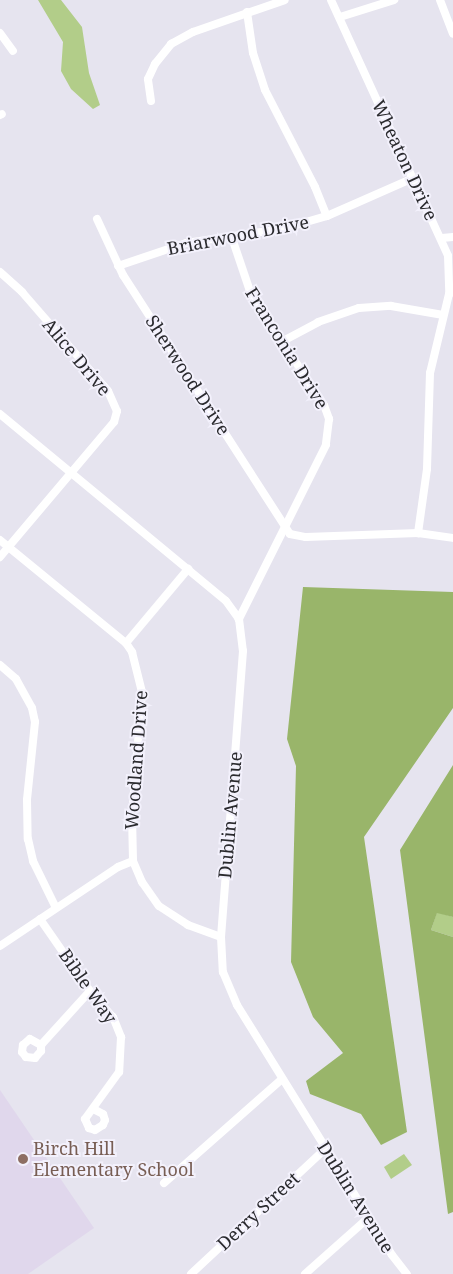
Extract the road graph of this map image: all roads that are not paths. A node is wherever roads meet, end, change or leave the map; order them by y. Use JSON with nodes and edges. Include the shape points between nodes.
{"nodes":[{"id":1,"x":285,"y":0,"type":"edge"},
{"id":2,"x":331,"y":0,"type":"edge"},
{"id":3,"x":394,"y":0,"type":"edge"},
{"id":4,"x":440,"y":0,"type":"edge"},
{"id":5,"x":247,"y":12,"type":"junction"},
{"id":6,"x":340,"y":17,"type":"junction"},
{"id":7,"x":0,"y":33,"type":"edge"},
{"id":8,"x":453,"y":34,"type":"edge"},
{"id":9,"x":13,"y":51,"type":"dead end"},
{"id":10,"x":151,"y":101,"type":"dead end"},
{"id":11,"x":413,"y":178,"type":"junction"},
{"id":12,"x":327,"y":216,"type":"junction"},
{"id":13,"x":97,"y":219,"type":"dead end"},
{"id":14,"x":453,"y":237,"type":"edge"},
{"id":15,"x":232,"y":238,"type":"junction"},
{"id":16,"x":442,"y":238,"type":"junction"},
{"id":17,"x":118,"y":266,"type":"junction"},
{"id":18,"x":0,"y":272,"type":"edge"},
{"id":19,"x":443,"y":315,"type":"junction"},
{"id":20,"x":283,"y":341,"type":"junction"},
{"id":21,"x":0,"y":414,"type":"edge"},
{"id":22,"x":72,"y":472,"type":"junction"},
{"id":23,"x":286,"y":528,"type":"junction"},
{"id":24,"x":418,"y":533,"type":"junction"},
{"id":25,"x":453,"y":538,"type":"edge"},
{"id":26,"x":0,"y":540,"type":"edge"},
{"id":27,"x":8,"y":547,"type":"junction"},
{"id":28,"x":0,"y":557,"type":"edge"},
{"id":29,"x":188,"y":569,"type":"junction"},
{"id":30,"x":239,"y":619,"type":"junction"},
{"id":31,"x":126,"y":643,"type":"junction"},
{"id":32,"x":0,"y":665,"type":"edge"},
{"id":33,"x":133,"y":860,"type":"junction"},
{"id":34,"x":56,"y":908,"type":"junction"},
{"id":35,"x":40,"y":919,"type":"junction"},
{"id":36,"x":221,"y":936,"type":"junction"},
{"id":37,"x":0,"y":946,"type":"edge"},
{"id":38,"x":90,"y":991,"type":"junction"},
{"id":39,"x":41,"y":1045,"type":"dead end"},
{"id":40,"x":282,"y":1079,"type":"junction"},
{"id":41,"x":95,"y":1110,"type":"dead end"},
{"id":42,"x":326,"y":1148,"type":"junction"},
{"id":43,"x":164,"y":1183,"type":"dead end"},
{"id":44,"x":368,"y":1218,"type":"junction"},
{"id":45,"x":191,"y":1274,"type":"edge"},
{"id":46,"x":305,"y":1274,"type":"edge"},
{"id":47,"x":407,"y":1274,"type":"edge"}],
"edges":[{"from":1,"to":5,"type":"street"},
{"from":2,"to":6,"type":"street","name":"Wheaton Drive"},
{"from":3,"to":6,"type":"street"},
{"from":4,"to":8,"type":"street"},
{"from":5,"to":10,"type":"street","via":[[193,32],[171,44],[148,79]]},
{"from":5,"to":12,"type":"street","via":[[265,90]]},
{"from":6,"to":11,"type":"street","name":"Wheaton Drive"},
{"from":7,"to":9,"type":"street"},
{"from":11,"to":12,"type":"street","name":"Briarwood Drive"},
{"from":11,"to":16,"type":"street","name":"Wheaton Drive"},
{"from":12,"to":15,"type":"street","name":"Briarwood Drive"},
{"from":13,"to":17,"type":"street","name":"Sherwood Drive"},
{"from":14,"to":16,"type":"street"},
{"from":15,"to":17,"type":"street","name":"Briarwood Drive","via":[[186,243]]},
{"from":15,"to":20,"type":"street","name":"Franconia Drive","via":[[251,294]]},
{"from":16,"to":19,"type":"street","name":"Wheaton Drive","via":[[451,277]]},
{"from":17,"to":23,"type":"street","name":"Sherwood Drive"},
{"from":18,"to":22,"type":"street","name":"Alice Drive","via":[[22,292],[116,404],[114,422]]},
{"from":19,"to":20,"type":"street","via":[[391,306],[359,308],[318,322]]},
{"from":19,"to":24,"type":"street","name":"Wheaton Drive","via":[[430,374],[427,469]]},
{"from":20,"to":23,"type":"street","name":"Franconia Drive","via":[[324,405],[329,419],[326,445]]},
{"from":21,"to":22,"type":"street"},
{"from":22,"to":27,"type":"street","name":"Alice Drive"},
{"from":22,"to":29,"type":"street"},
{"from":23,"to":24,"type":"street","via":[[290,534],[306,537]]},
{"from":23,"to":30,"type":"street","name":"Franconia Drive","via":[[255,582]]},
{"from":24,"to":25,"type":"street"},
{"from":26,"to":27,"type":"street","name":"Woodland Drive"},
{"from":27,"to":28,"type":"street","name":"Alice Drive"},
{"from":27,"to":31,"type":"street","name":"Woodland Drive"},
{"from":29,"to":30,"type":"street","via":[[226,601]]},
{"from":29,"to":31,"type":"street"},
{"from":30,"to":36,"type":"street","name":"Dublin Avenue","via":[[243,651]]},
{"from":31,"to":33,"type":"street","name":"Woodland Drive","via":[[137,662],[142,692],[132,816]]},
{"from":32,"to":34,"type":"street","via":[[16,679],[32,708],[35,722],[27,800],[28,839],[33,861]]},
{"from":33,"to":34,"type":"street","via":[[118,866]]},
{"from":33,"to":36,"type":"street","name":"Woodland Drive","via":[[147,891],[166,912],[188,925]]},
{"from":34,"to":35,"type":"street"},
{"from":35,"to":37,"type":"street"},
{"from":35,"to":38,"type":"street","name":"Bible Way"},
{"from":36,"to":40,"type":"street","name":"Dublin Avenue","via":[[226,984]]},
{"from":38,"to":39,"type":"street"},
{"from":38,"to":41,"type":"street","name":"Bible Way","via":[[113,1017],[122,1049],[119,1072]]},
{"from":40,"to":42,"type":"street","name":"Dublin Avenue"},
{"from":40,"to":43,"type":"street"},
{"from":42,"to":44,"type":"street","name":"Dublin Avenue"},
{"from":42,"to":45,"type":"street","name":"Derry Street"},
{"from":44,"to":46,"type":"street"},
{"from":44,"to":47,"type":"street","name":"Dublin Avenue"}]}
